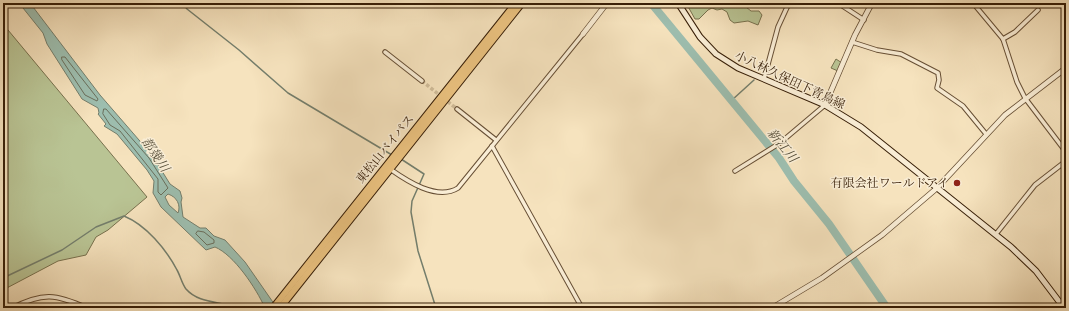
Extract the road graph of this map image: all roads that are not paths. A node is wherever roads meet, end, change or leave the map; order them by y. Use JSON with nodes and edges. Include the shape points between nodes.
{"nodes":[{"id":1,"x":516,"y":3,"type":"edge"},
{"id":2,"x":522,"y":3,"type":"edge"},
{"id":3,"x":607,"y":3,"type":"edge"},
{"id":4,"x":678,"y":3,"type":"edge"},
{"id":5,"x":789,"y":3,"type":"edge"},
{"id":6,"x":838,"y":3,"type":"edge"},
{"id":7,"x":872,"y":3,"type":"edge"},
{"id":8,"x":973,"y":3,"type":"edge"},
{"id":9,"x":1038,"y":10,"type":"dead end"},
{"id":10,"x":864,"y":20,"type":"junction"},
{"id":11,"x":583,"y":34,"type":"joint"},
{"id":12,"x":1002,"y":40,"type":"junction"},
{"id":13,"x":852,"y":42,"type":"junction"},
{"id":14,"x":385,"y":52,"type":"dead end"},
{"id":15,"x":1066,"y":68,"type":"edge"},
{"id":16,"x":764,"y":79,"type":"junction"},
{"id":17,"x":422,"y":81,"type":"tunnel mouth"},
{"id":18,"x":1026,"y":98,"type":"junction"},
{"id":19,"x":826,"y":105,"type":"junction"},
{"id":20,"x":457,"y":109,"type":"tunnel mouth"},
{"id":21,"x":986,"y":134,"type":"junction"},
{"id":22,"x":496,"y":140,"type":"junction"},
{"id":23,"x":492,"y":146,"type":"junction"},
{"id":24,"x":1066,"y":152,"type":"edge"},
{"id":25,"x":1066,"y":161,"type":"edge"},
{"id":26,"x":390,"y":169,"type":"junction"},
{"id":27,"x":736,"y":171,"type":"dead end"},
{"id":28,"x":937,"y":188,"type":"junction"},
{"id":29,"x":996,"y":234,"type":"junction"},
{"id":30,"x":315,"y":259,"type":"junction"},
{"id":31,"x":12,"y":308,"type":"edge"},
{"id":32,"x":87,"y":308,"type":"edge"},
{"id":33,"x":273,"y":308,"type":"edge"},
{"id":34,"x":280,"y":308,"type":"edge"},
{"id":35,"x":582,"y":308,"type":"edge"},
{"id":36,"x":772,"y":308,"type":"edge"},
{"id":37,"x":1064,"y":308,"type":"edge"}],
"edges":[{"from":1,"to":30,"type":"highway","name":"東松山バイパス"},
{"from":2,"to":26,"type":"highway","name":"東松山バイパス"},
{"from":3,"to":11,"type":"street"},
{"from":4,"to":16,"type":"main road","name":"小八林久保田下青鳥線","via":[[700,38],[716,54],[738,68]]},
{"from":5,"to":16,"type":"street","via":[[778,27]]},
{"from":6,"to":10,"type":"street"},
{"from":7,"to":10,"type":"street"},
{"from":8,"to":12,"type":"street"},
{"from":9,"to":12,"type":"street","via":[[1015,32]]},
{"from":10,"to":13,"type":"street"},
{"from":11,"to":22,"type":"street"},
{"from":12,"to":18,"type":"street","via":[[1017,82]]},
{"from":13,"to":19,"type":"street"},
{"from":13,"to":21,"type":"street","via":[[906,55],[938,73],[937,88],[963,106]]},
{"from":14,"to":17,"type":"street"},
{"from":15,"to":18,"type":"street"},
{"from":16,"to":19,"type":"main road","name":"小八林久保田下青鳥線"},
{"from":18,"to":21,"type":"street"},
{"from":18,"to":24,"type":"street"},
{"from":19,"to":27,"type":"street","via":[[780,143]]},
{"from":19,"to":28,"type":"main road","name":"小八林久保田下青鳥線","via":[[861,127]]},
{"from":20,"to":22,"type":"street"},
{"from":21,"to":28,"type":"street"},
{"from":22,"to":23,"type":"street"},
{"from":23,"to":26,"type":"street","via":[[454,190],[441,192],[426,188]]},
{"from":23,"to":35,"type":"street"},
{"from":25,"to":29,"type":"street","via":[[1035,185]]},
{"from":26,"to":30,"type":"highway","name":"東松山バイパス"},
{"from":28,"to":29,"type":"main road","name":"小八林久保田下青鳥線"},
{"from":28,"to":36,"type":"street","via":[[862,251]]},
{"from":29,"to":37,"type":"main road","name":"小八林久保田下青鳥線","via":[[1036,272]]},
{"from":30,"to":33,"type":"highway","name":"東松山バイパス"},
{"from":30,"to":34,"type":"highway","name":"東松山バイパス"},
{"from":31,"to":32,"type":"street","via":[[36,298],[51,296],[64,298]]}]}
